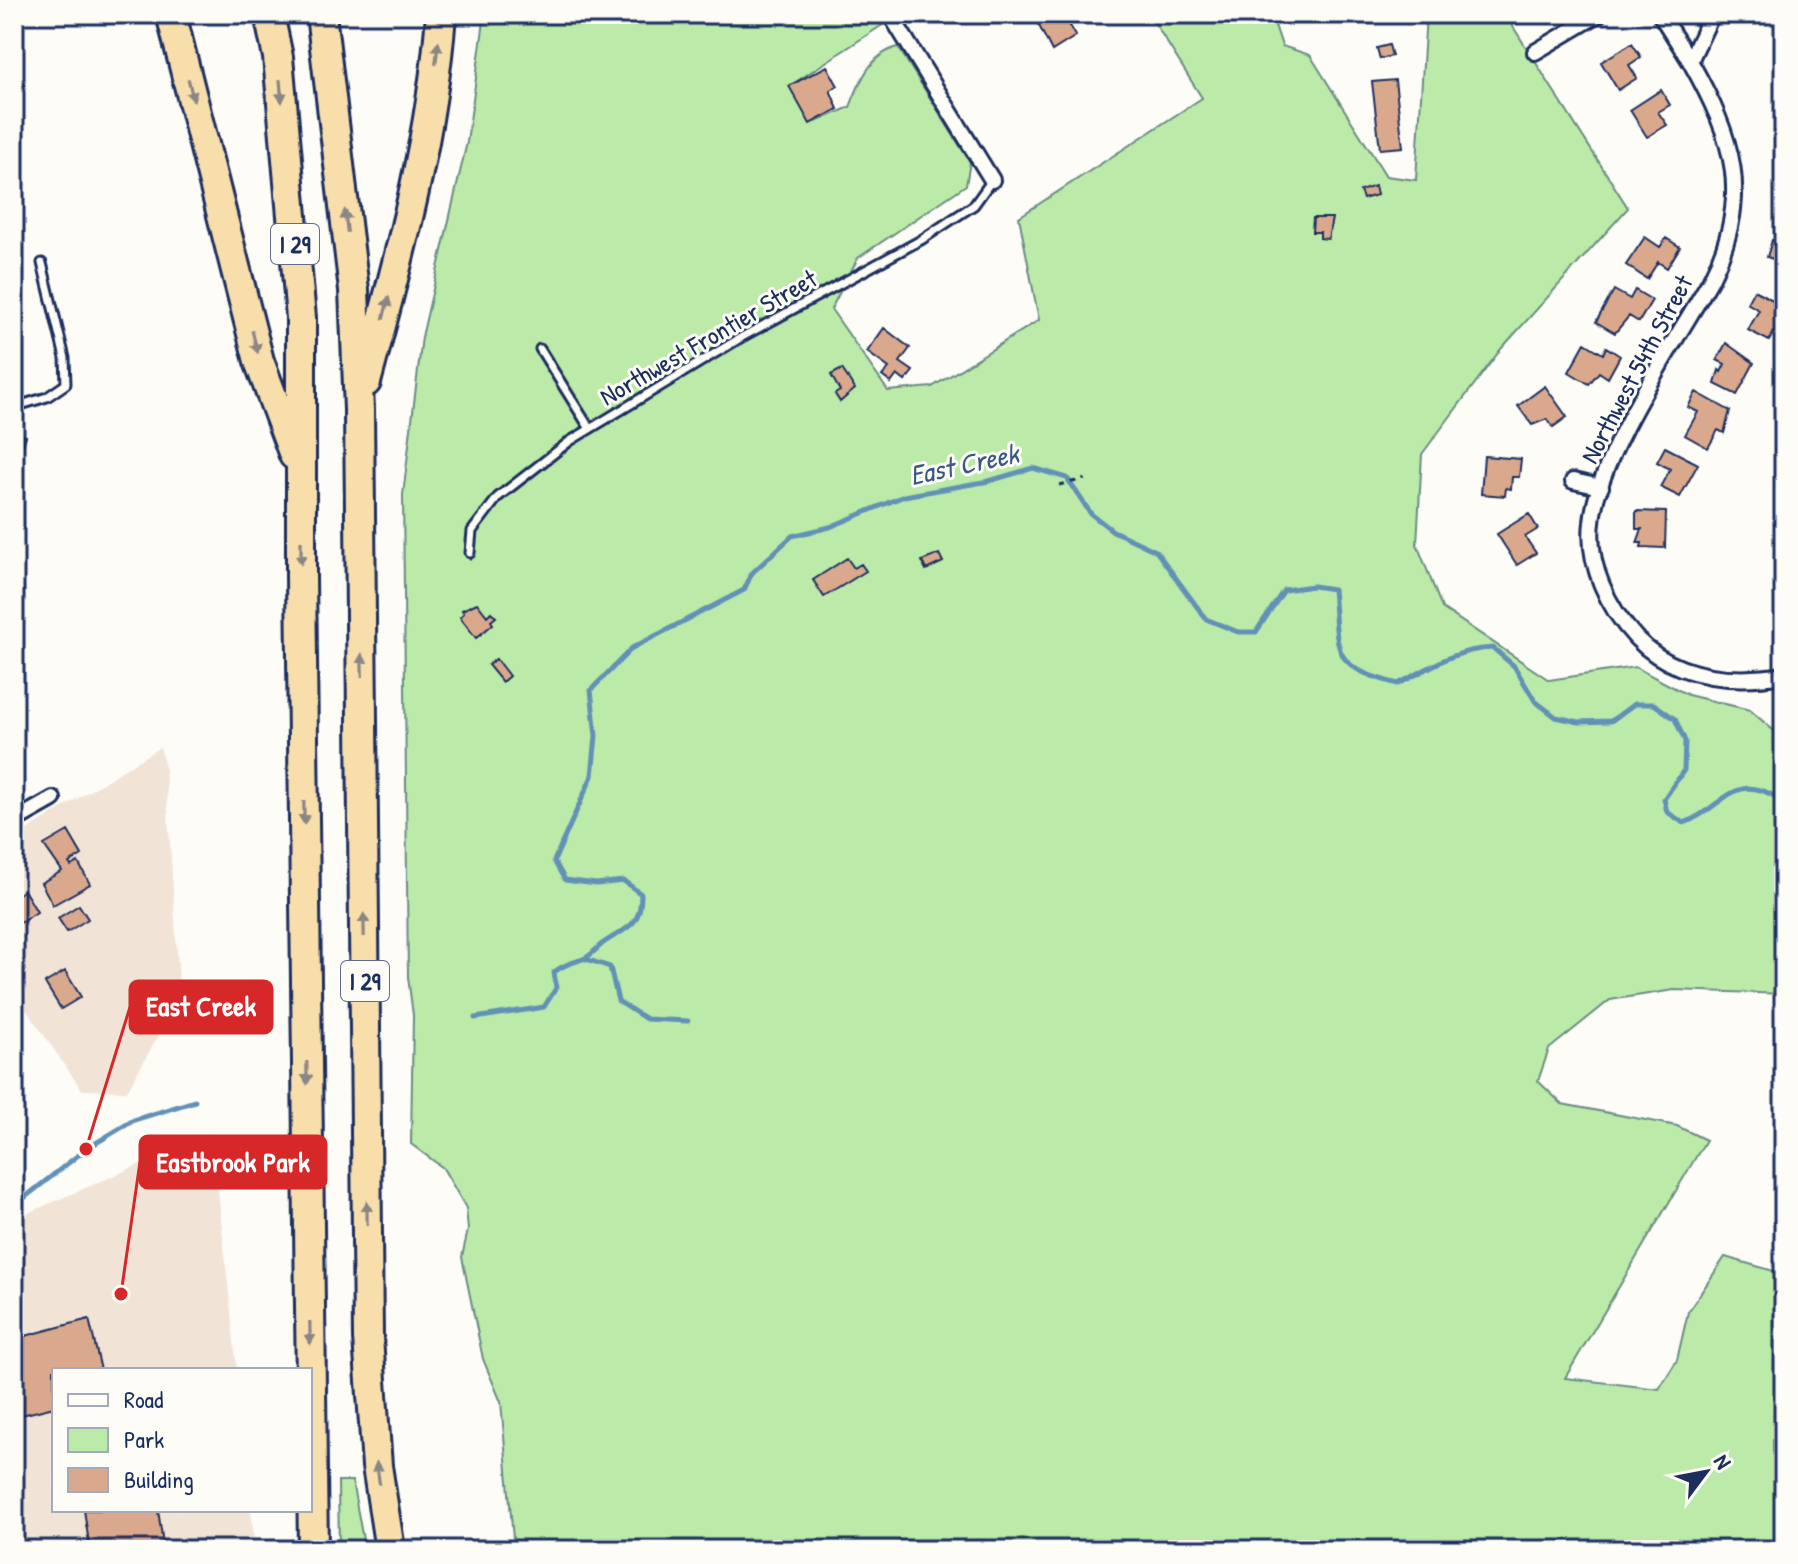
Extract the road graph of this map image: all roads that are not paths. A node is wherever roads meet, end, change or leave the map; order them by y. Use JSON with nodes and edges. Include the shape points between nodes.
{"nodes":[{"id":1,"x":171,"y":14,"type":"edge"},
{"id":2,"x":269,"y":14,"type":"edge"},
{"id":3,"x":321,"y":14,"type":"edge"},
{"id":4,"x":441,"y":14,"type":"edge"},
{"id":5,"x":890,"y":14,"type":"edge"},
{"id":6,"x":1599,"y":14,"type":"edge"},
{"id":7,"x":1660,"y":14,"type":"edge"},
{"id":8,"x":1712,"y":14,"type":"edge"},
{"id":9,"x":1535,"y":52,"type":"dead end"},
{"id":10,"x":1690,"y":61,"type":"junction"},
{"id":11,"x":992,"y":180,"type":"joint"},
{"id":12,"x":42,"y":263,"type":"dead end"},
{"id":13,"x":540,"y":349,"type":"dead end"},
{"id":14,"x":14,"y":407,"type":"edge"},
{"id":15,"x":359,"y":410,"type":"junction"},
{"id":16,"x":590,"y":429,"type":"junction"},
{"id":17,"x":301,"y":475,"type":"junction"},
{"id":18,"x":1573,"y":481,"type":"dead end"},
{"id":19,"x":1601,"y":487,"type":"junction"},
{"id":20,"x":470,"y":553,"type":"dead end"},
{"id":21,"x":1784,"y":675,"type":"edge"},
{"id":22,"x":53,"y":799,"type":"dead end"},
{"id":23,"x":14,"y":821,"type":"edge"},
{"id":24,"x":311,"y":1368,"type":"edge"},
{"id":25,"x":312,"y":1460,"type":"edge"},
{"id":26,"x":313,"y":1550,"type":"edge"},
{"id":27,"x":390,"y":1550,"type":"edge"}],
"edges":[{"from":1,"to":17,"type":"highway","one_way":true,"via":[[259,361]]},
{"from":2,"to":17,"type":"highway","number":"I 29","one_way":true,"via":[[278,57],[301,318]]},
{"from":15,"to":3,"type":"highway","number":"I 29","one_way":true,"via":[[354,290]]},
{"from":15,"to":4,"type":"highway","one_way":true,"via":[[406,228]]},
{"from":5,"to":11,"type":"street"},
{"from":6,"to":9,"type":"street"},
{"from":7,"to":10,"type":"street","name":"Northwest 54th Street"},
{"from":8,"to":10,"type":"street"},
{"from":10,"to":19,"type":"street","name":"Northwest 54th Street","via":[[1729,141],[1734,216],[1725,252],[1609,460]]},
{"from":11,"to":16,"type":"lane","name":"Northwest Frontier Street","via":[[974,205],[921,240],[742,337]]},
{"from":12,"to":14,"type":"lane","via":[[65,358],[66,384],[47,397]]},
{"from":13,"to":16,"type":"lane"},
{"from":27,"to":15,"type":"highway","number":"I 29","one_way":true,"via":[[377,1466],[368,1338]]},
{"from":16,"to":20,"type":"lane","name":"Northwest Frontier Street","via":[[498,497],[472,531]]},
{"from":17,"to":24,"type":"highway","number":"I 29","one_way":true},
{"from":18,"to":19,"type":"street","name":"Northwest 54th Street"},
{"from":19,"to":21,"type":"street","name":"Northwest 54th Street","via":[[1591,522],[1595,559],[1605,594],[1623,624],[1678,667],[1709,677]]},
{"from":22,"to":23,"type":"street"},
{"from":25,"to":26,"type":"highway","number":"I 29","one_way":true}]}
